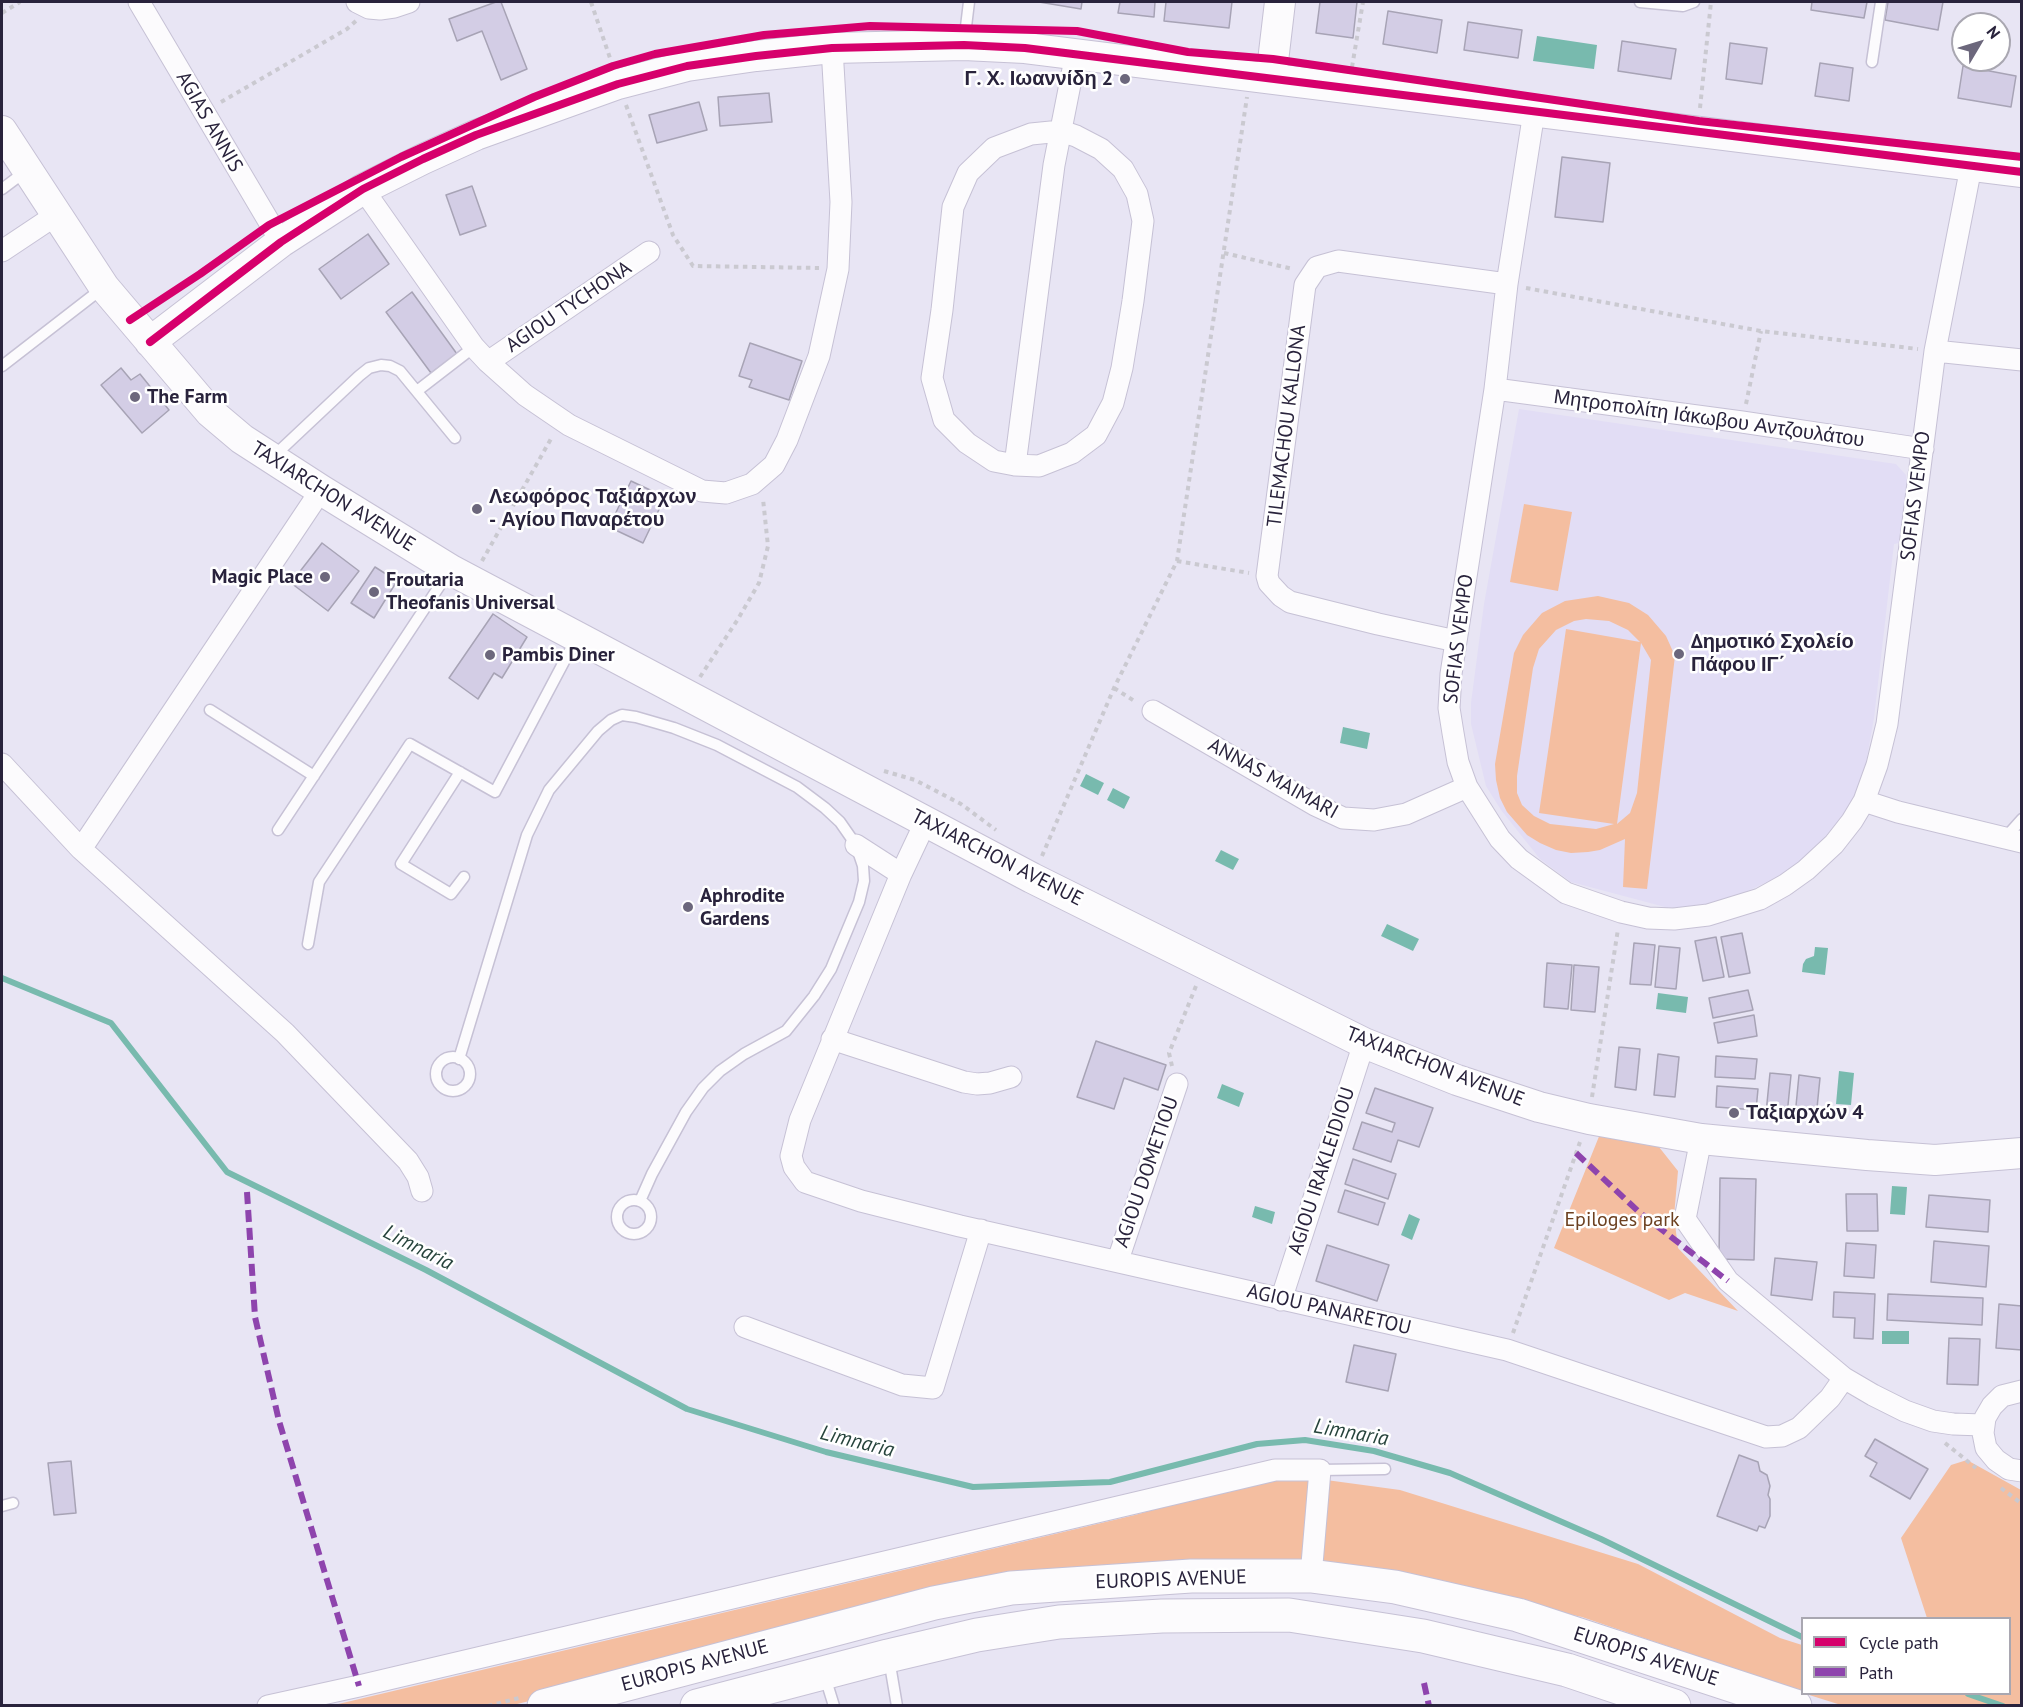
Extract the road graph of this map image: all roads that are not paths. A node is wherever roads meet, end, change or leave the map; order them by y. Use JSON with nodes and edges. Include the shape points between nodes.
{"nodes":[{"id":1,"x":139,"y":2,"type":"edge"},
{"id":2,"x":409,"y":2,"type":"edge"},
{"id":3,"x":969,"y":2,"type":"edge"},
{"id":4,"x":1280,"y":2,"type":"edge"},
{"id":5,"x":1640,"y":2,"type":"edge"},
{"id":6,"x":1694,"y":2,"type":"edge"},
{"id":7,"x":1881,"y":2,"type":"edge"},
{"id":8,"x":363,"y":5,"type":"edge"},
{"id":9,"x":964,"y":45,"type":"junction"},
{"id":10,"x":832,"y":48,"type":"junction"},
{"id":11,"x":1076,"y":54,"type":"junction"},
{"id":12,"x":1872,"y":62,"type":"dead end"},
{"id":13,"x":1261,"y":77,"type":"junction"},
{"id":14,"x":1534,"y":112,"type":"junction"},
{"id":15,"x":2,"y":131,"type":"edge"},
{"id":16,"x":1061,"y":131,"type":"junction"},
{"id":17,"x":1971,"y":167,"type":"junction"},
{"id":18,"x":26,"y":171,"type":"junction"},
{"id":19,"x":2022,"y":172,"type":"edge"},
{"id":20,"x":2,"y":189,"type":"edge"},
{"id":21,"x":363,"y":189,"type":"junction"},
{"id":22,"x":56,"y":215,"type":"junction"},
{"id":23,"x":281,"y":242,"type":"junction"},
{"id":24,"x":2,"y":251,"type":"edge"},
{"id":25,"x":650,"y":252,"type":"dead end"},
{"id":26,"x":1507,"y":284,"type":"junction"},
{"id":27,"x":104,"y":287,"type":"junction"},
{"id":28,"x":150,"y":342,"type":"junction"},
{"id":29,"x":1935,"y":351,"type":"junction"},
{"id":30,"x":481,"y":354,"type":"junction"},
{"id":31,"x":2022,"y":360,"type":"edge"},
{"id":32,"x":2,"y":366,"type":"edge"},
{"id":33,"x":1495,"y":389,"type":"junction"},
{"id":34,"x":417,"y":390,"type":"junction"},
{"id":35,"x":455,"y":438,"type":"dead end"},
{"id":36,"x":1923,"y":449,"type":"junction"},
{"id":37,"x":272,"y":459,"type":"junction"},
{"id":38,"x":1014,"y":465,"type":"junction"},
{"id":39,"x":321,"y":490,"type":"junction"},
{"id":40,"x":463,"y":564,"type":"junction"},
{"id":41,"x":577,"y":636,"type":"junction"},
{"id":42,"x":1456,"y":641,"type":"junction"},
{"id":43,"x":210,"y":710,"type":"dead end"},
{"id":44,"x":1153,"y":711,"type":"road end"},
{"id":45,"x":2,"y":764,"type":"edge"},
{"id":46,"x":460,"y":772,"type":"junction"},
{"id":47,"x":314,"y":776,"type":"junction"},
{"id":48,"x":1467,"y":787,"type":"junction"},
{"id":49,"x":1864,"y":801,"type":"junction"},
{"id":50,"x":2022,"y":819,"type":"edge"},
{"id":51,"x":926,"y":821,"type":"junction"},
{"id":52,"x":278,"y":830,"type":"dead end"},
{"id":53,"x":2013,"y":840,"type":"edge"},
{"id":54,"x":856,"y":844,"type":"junction"},
{"id":55,"x":81,"y":849,"type":"junction"},
{"id":56,"x":901,"y":874,"type":"junction"},
{"id":57,"x":464,"y":877,"type":"dead end"},
{"id":58,"x":308,"y":944,"type":"dead end"},
{"id":59,"x":832,"y":1039,"type":"junction"},
{"id":60,"x":1364,"y":1043,"type":"junction"},
{"id":61,"x":459,"y":1059,"type":"dead end"},
{"id":62,"x":1011,"y":1077,"type":"dead end"},
{"id":63,"x":1177,"y":1084,"type":"road end"},
{"id":64,"x":1701,"y":1139,"type":"junction"},
{"id":65,"x":2022,"y":1153,"type":"edge"},
{"id":66,"x":1935,"y":1160,"type":"junction"},
{"id":67,"x":2022,"y":1173,"type":"edge"},
{"id":68,"x":422,"y":1191,"type":"dead end"},
{"id":69,"x":640,"y":1201,"type":"dead end"},
{"id":70,"x":981,"y":1230,"type":"junction"},
{"id":71,"x":1118,"y":1260,"type":"junction"},
{"id":72,"x":1281,"y":1300,"type":"junction"},
{"id":73,"x":745,"y":1327,"type":"dead end"},
{"id":74,"x":1844,"y":1378,"type":"junction"},
{"id":75,"x":2022,"y":1391,"type":"edge"},
{"id":76,"x":1983,"y":1425,"type":"junction"},
{"id":77,"x":1385,"y":1469,"type":"dead end"},
{"id":78,"x":1320,"y":1470,"type":"junction"},
{"id":79,"x":2022,"y":1471,"type":"edge"},
{"id":80,"x":1311,"y":1576,"type":"junction"},
{"id":81,"x":888,"y":1656,"type":"junction"},
{"id":82,"x":824,"y":1672,"type":"junction"},
{"id":83,"x":268,"y":1706,"type":"edge"},
{"id":84,"x":544,"y":1706,"type":"edge"},
{"id":85,"x":697,"y":1706,"type":"edge"},
{"id":86,"x":834,"y":1706,"type":"edge"},
{"id":87,"x":897,"y":1706,"type":"edge"},
{"id":88,"x":1674,"y":1706,"type":"edge"},
{"id":89,"x":1795,"y":1706,"type":"edge"}],
"edges":[{"from":1,"to":23,"type":"street","name":"AGIAS ANNIS"},
{"from":2,"to":8,"type":"street","via":[[387,8]]},
{"from":3,"to":9,"type":"lane"},
{"from":4,"to":13,"type":"main road"},
{"from":5,"to":6,"type":"lane","via":[[1683,6]]},
{"from":7,"to":12,"type":"lane"},
{"from":9,"to":10,"type":"main road"},
{"from":9,"to":11,"type":"main road"},
{"from":10,"to":21,"type":"main road","via":[[614,71]]},
{"from":10,"to":30,"type":"street","via":[[841,202],[838,269],[819,356],[774,465],[752,484],[726,493],[702,491],[562,420],[525,395]]},
{"from":11,"to":13,"type":"main road"},
{"from":11,"to":16,"type":"street"},
{"from":13,"to":14,"type":"main road"},
{"from":14,"to":17,"type":"main road"},
{"from":14,"to":26,"type":"street","name":"SOFIAS VEMPO"},
{"from":15,"to":18,"type":"main road","name":"TAXIARCHON AVENUE"},
{"from":16,"to":38,"type":"street"},
{"from":16,"to":38,"type":"street","via":[[1101,149],[1122,170],[1137,194],[1143,222],[1133,301],[1113,403],[1096,435],[1072,453],[1040,466]]},
{"from":16,"to":38,"type":"street","via":[[1031,134],[994,148],[968,173],[953,207],[932,378],[944,420],[967,443],[994,461]]},
{"from":17,"to":19,"type":"main road"},
{"from":17,"to":29,"type":"street","name":"SOFIAS VEMPO"},
{"from":18,"to":20,"type":"lane"},
{"from":18,"to":22,"type":"main road","name":"TAXIARCHON AVENUE"},
{"from":21,"to":23,"type":"main road"},
{"from":21,"to":30,"type":"street"},
{"from":22,"to":24,"type":"street"},
{"from":22,"to":27,"type":"main road","name":"TAXIARCHON AVENUE"},
{"from":23,"to":28,"type":"main road"},
{"from":25,"to":30,"type":"street","name":"AGIOU TYCHONA"},
{"from":26,"to":33,"type":"street","name":"SOFIAS VEMPO"},
{"from":26,"to":42,"type":"street","name":"TILEMACHOU KALLONA","via":[[1338,261],[1317,267],[1305,285],[1267,576],[1274,589],[1290,602]]},
{"from":27,"to":28,"type":"main road","name":"TAXIARCHON AVENUE"},
{"from":27,"to":32,"type":"lane"},
{"from":28,"to":37,"type":"main road","name":"TAXIARCHON AVENUE","via":[[210,412]]},
{"from":29,"to":31,"type":"street"},
{"from":29,"to":36,"type":"street","name":"SOFIAS VEMPO"},
{"from":30,"to":34,"type":"lane"},
{"from":33,"to":36,"type":"street","name":"Μητροπολίτη Ιάκωβου Αντζουλάτου"},
{"from":33,"to":42,"type":"street","name":"SOFIAS VEMPO"},
{"from":34,"to":35,"type":"lane"},
{"from":34,"to":37,"type":"lane","via":[[390,366],[369,368]]},
{"from":36,"to":49,"type":"street","name":"SOFIAS VEMPO","via":[[1887,724]]},
{"from":37,"to":39,"type":"main road","name":"TAXIARCHON AVENUE"},
{"from":39,"to":40,"type":"main road","name":"TAXIARCHON AVENUE"},
{"from":39,"to":55,"type":"street"},
{"from":40,"to":41,"type":"main road","name":"TAXIARCHON AVENUE"},
{"from":40,"to":47,"type":"lane"},
{"from":41,"to":46,"type":"lane","via":[[495,792]]},
{"from":41,"to":51,"type":"main road","name":"TAXIARCHON AVENUE"},
{"from":42,"to":48,"type":"street","name":"SOFIAS VEMPO","via":[[1449,708],[1458,762]]},
{"from":43,"to":47,"type":"lane"},
{"from":44,"to":48,"type":"street","name":"ANNAS MAIMARI","via":[[1343,818],[1374,820],[1406,814]]},
{"from":45,"to":55,"type":"street"},
{"from":46,"to":57,"type":"lane","via":[[400,864],[451,894]]},
{"from":46,"to":58,"type":"lane","via":[[410,744],[319,882]]},
{"from":47,"to":52,"type":"lane"},
{"from":48,"to":49,"type":"street","name":"SOFIAS VEMPO","via":[[1500,839],[1519,859],[1566,893],[1621,912],[1674,919],[1727,910],[1785,885],[1834,844]]},
{"from":49,"to":53,"type":"street"},
{"from":50,"to":53,"type":"lane"},
{"from":51,"to":56,"type":"street"},
{"from":51,"to":60,"type":"main road","name":"TAXIARCHON AVENUE"},
{"from":54,"to":56,"type":"street"},
{"from":54,"to":61,"type":"lane","via":[[825,808],[761,767],[674,729],[622,715],[611,720],[549,790],[527,835]]},
{"from":54,"to":69,"type":"lane","via":[[864,882],[831,969],[786,1031],[744,1054],[703,1088],[686,1112]]},
{"from":55,"to":68,"type":"street","via":[[285,1034],[408,1161]]},
{"from":56,"to":59,"type":"street"},
{"from":59,"to":62,"type":"street","via":[[964,1082],[990,1083]]},
{"from":59,"to":70,"type":"street","name":"AGIOU PANARETOU","via":[[800,1119],[791,1156],[805,1182],[861,1201]]},
{"from":60,"to":64,"type":"main road","name":"TAXIARCHON AVENUE","via":[[1456,1080],[1539,1107]]},
{"from":60,"to":72,"type":"street","name":"AGIOU IRAKLEIDIOU"},
{"from":63,"to":71,"type":"street","name":"AGIOU DOMETIOU"},
{"from":64,"to":66,"type":"main road","name":"TAXIARCHON AVENUE"},
{"from":64,"to":74,"type":"street","via":[[1686,1220],[1728,1281]]},
{"from":65,"to":66,"type":"main road","name":"TAXIARCHON AVENUE"},
{"from":66,"to":67,"type":"main road","name":"TAXIARCHON AVENUE","via":[[1961,1167]]},
{"from":70,"to":71,"type":"street","name":"AGIOU PANARETOU"},
{"from":70,"to":73,"type":"street","via":[[933,1388],[902,1384]]},
{"from":71,"to":72,"type":"street","name":"AGIOU PANARETOU"},
{"from":72,"to":74,"type":"street","name":"AGIOU PANARETOU","via":[[1507,1350],[1766,1437],[1782,1436],[1799,1428]]},
{"from":74,"to":76,"type":"street","via":[[1905,1411],[1934,1421]]},
{"from":75,"to":76,"type":"street","via":[[1997,1401]]},
{"from":76,"to":79,"type":"street","via":[[1990,1455],[2002,1465]]},
{"from":77,"to":78,"type":"lane"},
{"from":78,"to":80,"type":"street"},
{"from":78,"to":83,"type":"street","via":[[1275,1470]]},
{"from":80,"to":84,"type":"highway","name":"EUROPIS AVENUE","via":[[1191,1576],[1011,1588],[934,1602]]},
{"from":80,"to":89,"type":"highway","name":"EUROPIS AVENUE","via":[[1395,1587],[1518,1615]]},
{"from":81,"to":82,"type":"highway","name":"EUROPIS AVENUE"},
{"from":81,"to":87,"type":"lane"},
{"from":81,"to":88,"type":"highway","name":"EUROPIS AVENUE","via":[[977,1635],[1059,1622],[1162,1616],[1289,1616],[1423,1636],[1567,1671]]},
{"from":82,"to":85,"type":"highway","name":"EUROPIS AVENUE"},
{"from":82,"to":86,"type":"lane"}]}
